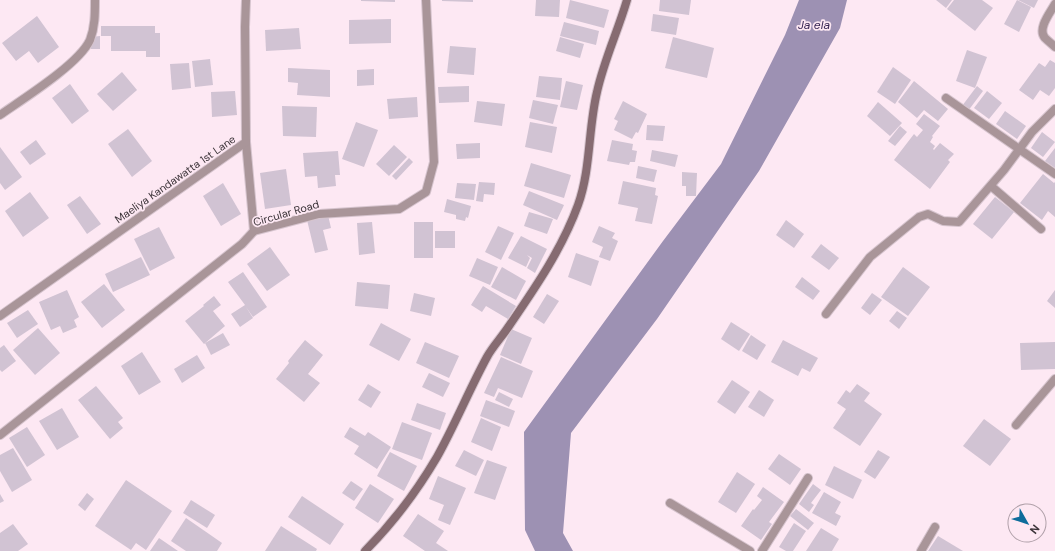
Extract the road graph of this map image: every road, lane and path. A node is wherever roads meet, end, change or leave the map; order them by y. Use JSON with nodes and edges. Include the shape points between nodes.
{"nodes":[{"id":1,"x":95,"y":0,"type":"edge"},
{"id":2,"x":246,"y":0,"type":"edge"},
{"id":3,"x":426,"y":0,"type":"edge"},
{"id":4,"x":627,"y":0,"type":"edge"},
{"id":5,"x":1055,"y":4,"type":"edge"},
{"id":6,"x":1055,"y":47,"type":"edge"},
{"id":7,"x":946,"y":98,"type":"dead end"},
{"id":8,"x":1055,"y":109,"type":"edge"},
{"id":9,"x":0,"y":115,"type":"edge"},
{"id":10,"x":246,"y":142,"type":"junction"},
{"id":11,"x":1020,"y":149,"type":"junction"},
{"id":12,"x":1055,"y":174,"type":"edge"},
{"id":13,"x":991,"y":186,"type":"junction"},
{"id":14,"x":1041,"y":229,"type":"dead end"},
{"id":15,"x":254,"y":231,"type":"junction"},
{"id":16,"x":826,"y":314,"type":"dead end"},
{"id":17,"x":0,"y":316,"type":"edge"},
{"id":18,"x":1055,"y":379,"type":"edge"},
{"id":19,"x":1016,"y":425,"type":"dead end"},
{"id":20,"x":0,"y":435,"type":"edge"},
{"id":21,"x":808,"y":478,"type":"dead end"},
{"id":22,"x":670,"y":503,"type":"dead end"},
{"id":23,"x":936,"y":527,"type":"dead end"},
{"id":24,"x":365,"y":551,"type":"edge"},
{"id":25,"x":750,"y":551,"type":"edge"},
{"id":26,"x":762,"y":551,"type":"edge"},
{"id":27,"x":921,"y":551,"type":"edge"}],
"edges":[{"from":1,"to":9,"type":"street","via":[[94,26],[89,41],[77,57]]},
{"from":2,"to":10,"type":"street","name":"Maeliya Kandawatta 1st Lane"},
{"from":3,"to":15,"type":"street","name":"Circular Road","via":[[434,162],[426,192],[399,209],[319,214]]},
{"from":4,"to":24,"type":"main road","via":[[597,92],[584,183],[568,228],[546,271],[488,355],[437,458],[382,534]]},
{"from":5,"to":6,"type":"street","via":[[1042,32]]},
{"from":7,"to":11,"type":"street"},
{"from":8,"to":11,"type":"street","via":[[1032,132]]},
{"from":10,"to":15,"type":"street"},
{"from":10,"to":17,"type":"street","name":"Maeliya Kandawatta 1st Lane"},
{"from":11,"to":12,"type":"street"},
{"from":11,"to":13,"type":"street"},
{"from":13,"to":14,"type":"street"},
{"from":13,"to":16,"type":"street","via":[[959,222],[943,221],[928,214],[919,217],[870,257]]},
{"from":15,"to":20,"type":"street","name":"Circular Road","via":[[242,244]]},
{"from":18,"to":19,"type":"street"},
{"from":21,"to":26,"type":"street"},
{"from":22,"to":25,"type":"street"},
{"from":23,"to":27,"type":"street"}]}
